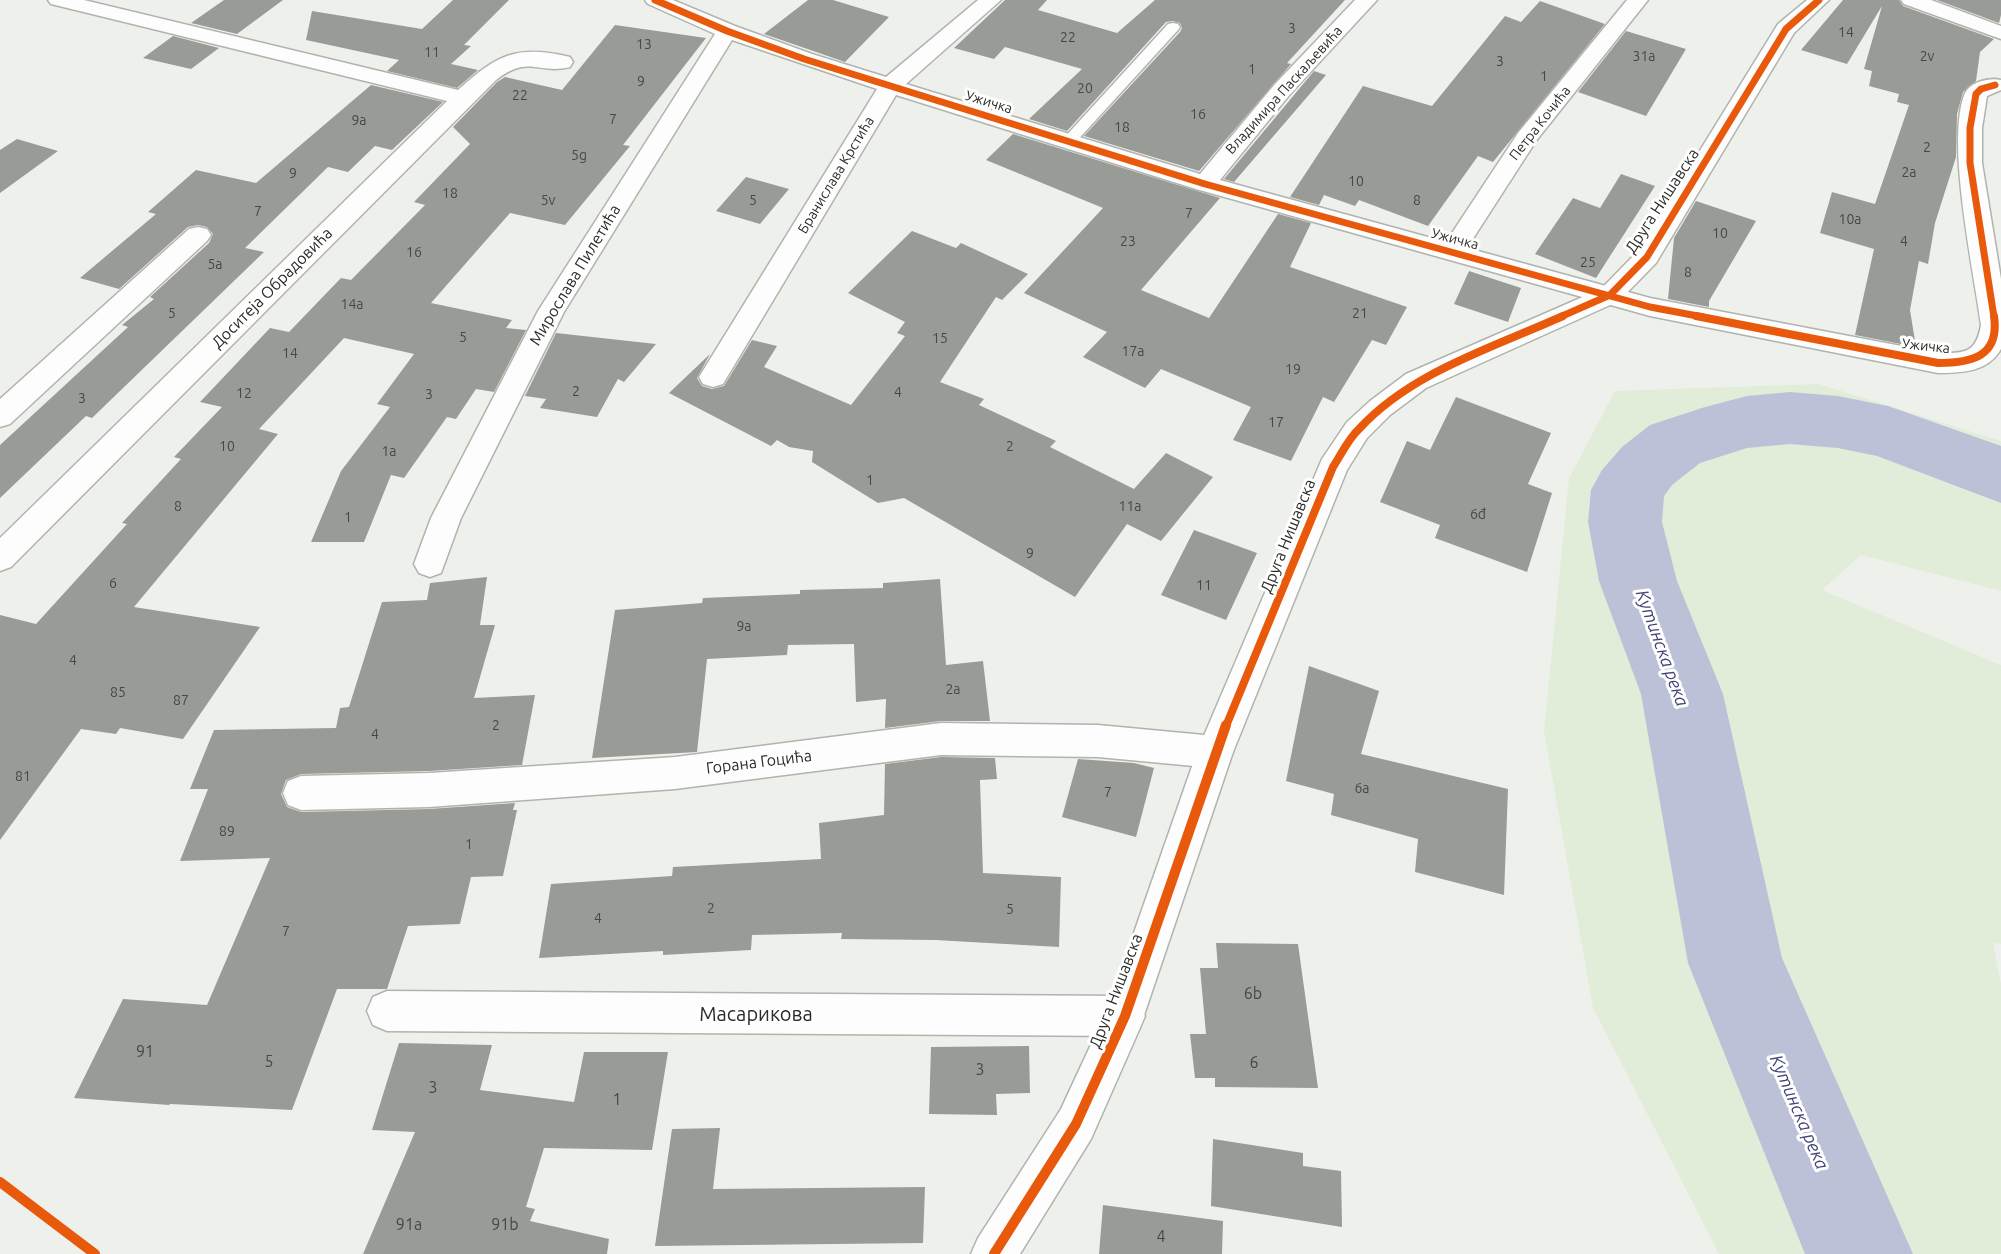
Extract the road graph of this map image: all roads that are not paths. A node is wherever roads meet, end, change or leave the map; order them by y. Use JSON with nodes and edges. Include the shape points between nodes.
{"nodes":[{"id":1,"x":58,"y":0,"type":"edge"},
{"id":2,"x":655,"y":0,"type":"edge"},
{"id":3,"x":715,"y":0,"type":"edge"},
{"id":4,"x":991,"y":0,"type":"edge"},
{"id":5,"x":1367,"y":0,"type":"edge"},
{"id":6,"x":1638,"y":0,"type":"edge"},
{"id":7,"x":1819,"y":0,"type":"edge"},
{"id":8,"x":1911,"y":0,"type":"edge"},
{"id":9,"x":692,"y":17,"type":"junction"},
{"id":10,"x":1173,"y":27,"type":"dead end"},
{"id":11,"x":727,"y":31,"type":"junction"},
{"id":12,"x":2001,"y":33,"type":"edge"},
{"id":13,"x":562,"y":62,"type":"dead end"},
{"id":14,"x":1998,"y":81,"type":"edge"},
{"id":15,"x":891,"y":86,"type":"junction"},
{"id":16,"x":464,"y":98,"type":"junction"},
{"id":17,"x":1069,"y":141,"type":"junction"},
{"id":18,"x":1205,"y":184,"type":"junction"},
{"id":19,"x":198,"y":235,"type":"dead end"},
{"id":20,"x":1452,"y":252,"type":"junction"},
{"id":21,"x":1610,"y":295,"type":"junction"},
{"id":22,"x":713,"y":377,"type":"dead end"},
{"id":23,"x":0,"y":416,"type":"edge"},
{"id":24,"x":0,"y":558,"type":"edge"},
{"id":25,"x":430,"y":564,"type":"dead end"},
{"id":26,"x":1215,"y":752,"type":"junction"},
{"id":27,"x":302,"y":793,"type":"dead end"},
{"id":28,"x":387,"y":1011,"type":"dead end"},
{"id":29,"x":1125,"y":1016,"type":"junction"},
{"id":30,"x":994,"y":1254,"type":"edge"}],
"edges":[{"from":1,"to":16,"type":"street"},
{"from":2,"to":9,"type":"street","name":"Ужичка"},
{"from":3,"to":9,"type":"street"},
{"from":4,"to":15,"type":"street","name":"Бранислава Крстића"},
{"from":5,"to":18,"type":"street","name":"Владимира Паскаљевића","via":[[1255,120]]},
{"from":6,"to":20,"type":"street","name":"Петра Кочића","via":[[1526,138]]},
{"from":7,"to":21,"type":"street","name":"Друга Нишавска","via":[[1786,29],[1647,257]]},
{"from":8,"to":12,"type":"street"},
{"from":9,"to":11,"type":"street","name":"Ужичка"},
{"from":10,"to":17,"type":"lane"},
{"from":11,"to":15,"type":"street","name":"Ужичка"},
{"from":11,"to":25,"type":"street","name":"Мирослава Пилетића","via":[[551,311],[446,519]]},
{"from":13,"to":16,"type":"street","name":"Доситеја Обрадовића","via":[[513,58]]},
{"from":14,"to":21,"type":"street","name":"Ужичка","via":[[1976,94],[1970,128],[1970,163],[1995,325],[1994,340],[1984,355],[1955,363],[1918,361],[1650,307]]},
{"from":15,"to":17,"type":"street","name":"Ужичка"},
{"from":15,"to":22,"type":"street","name":"Бранислава Крстића"},
{"from":16,"to":24,"type":"street","name":"Доситеја Обрадовића"},
{"from":17,"to":18,"type":"street","name":"Ужичка"},
{"from":18,"to":20,"type":"street","name":"Ужичка"},
{"from":19,"to":23,"type":"street"},
{"from":20,"to":21,"type":"street","name":"Ужичка"},
{"from":21,"to":26,"type":"street","name":"Друга Нишавска","via":[[1416,381],[1357,430],[1332,467]]},
{"from":26,"to":27,"type":"street","name":"Горана Гоцића","via":[[1098,741],[941,739],[675,773],[429,790]]},
{"from":26,"to":29,"type":"street","name":"Друга Нишавска"},
{"from":28,"to":29,"type":"street","name":"Масарикова"},
{"from":29,"to":30,"type":"street","name":"Друга Нишавска","via":[[1076,1124]]}]}
